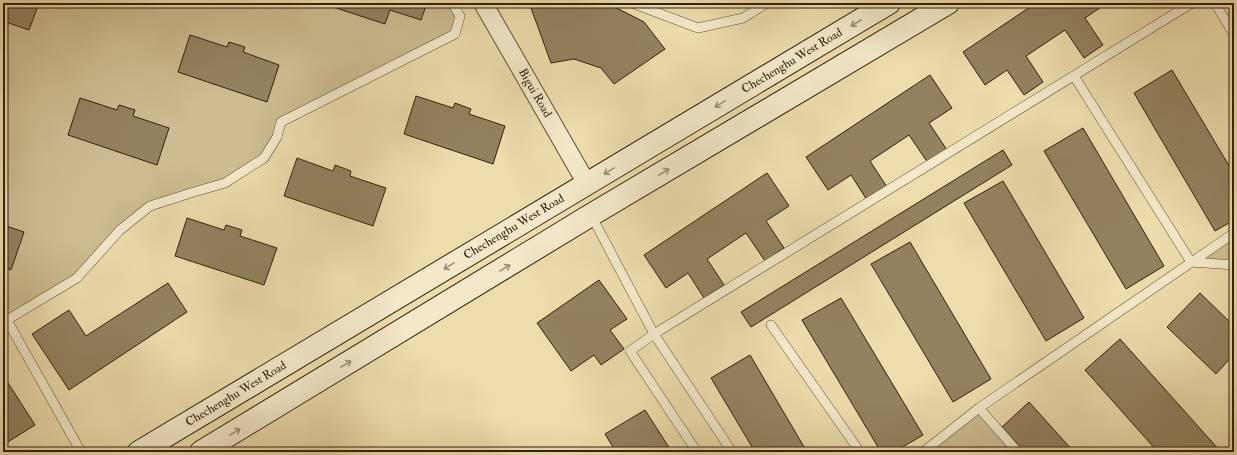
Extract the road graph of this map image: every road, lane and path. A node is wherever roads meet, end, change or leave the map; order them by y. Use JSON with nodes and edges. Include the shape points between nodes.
{"nodes":[{"id":1,"x":452,"y":3,"type":"edge"},
{"id":2,"x":483,"y":3,"type":"edge"},
{"id":3,"x":632,"y":3,"type":"edge"},
{"id":4,"x":767,"y":3,"type":"edge"},
{"id":5,"x":889,"y":3,"type":"edge"},
{"id":6,"x":948,"y":3,"type":"edge"},
{"id":7,"x":1192,"y":3,"type":"edge"},
{"id":8,"x":1215,"y":3,"type":"edge"},
{"id":9,"x":1234,"y":34,"type":"edge"},
{"id":10,"x":1074,"y":76,"type":"junction"},
{"id":11,"x":587,"y":184,"type":"junction"},
{"id":12,"x":592,"y":216,"type":"junction"},
{"id":13,"x":1234,"y":233,"type":"edge"},
{"id":14,"x":1191,"y":262,"type":"junction"},
{"id":15,"x":1234,"y":265,"type":"edge"},
{"id":16,"x":5,"y":320,"type":"edge"},
{"id":17,"x":771,"y":325,"type":"dead end"},
{"id":18,"x":654,"y":334,"type":"junction"},
{"id":19,"x":979,"y":408,"type":"junction"},
{"id":20,"x":81,"y":452,"type":"edge"},
{"id":21,"x":139,"y":452,"type":"edge"},
{"id":22,"x":201,"y":452,"type":"edge"},
{"id":23,"x":697,"y":452,"type":"edge"},
{"id":24,"x":732,"y":452,"type":"edge"},
{"id":25,"x":860,"y":452,"type":"edge"},
{"id":26,"x":923,"y":452,"type":"edge"},
{"id":27,"x":1018,"y":452,"type":"edge"}],
"edges":[{"from":1,"to":16,"type":"lane","via":[[460,16],[455,34],[281,122],[277,137],[264,158],[225,183],[150,206],[120,230],[77,278]]},
{"from":2,"to":11,"type":"street","name":"Bigui Road"},
{"from":3,"to":4,"type":"lane","via":[[698,28],[743,18]]},
{"from":5,"to":11,"type":"street","name":"Chechenghu West Road","one_way":true},
{"from":12,"to":6,"type":"street","one_way":true},
{"from":7,"to":10,"type":"lane"},
{"from":8,"to":9,"type":"lane"},
{"from":10,"to":14,"type":"lane"},
{"from":10,"to":18,"type":"lane"},
{"from":11,"to":21,"type":"street","name":"Chechenghu West Road","one_way":true},
{"from":12,"to":18,"type":"lane"},
{"from":22,"to":12,"type":"street","one_way":true},
{"from":13,"to":14,"type":"lane"},
{"from":14,"to":15,"type":"lane"},
{"from":14,"to":19,"type":"lane"},
{"from":16,"to":20,"type":"lane"},
{"from":17,"to":25,"type":"lane"},
{"from":18,"to":23,"type":"lane","via":[[630,351]]},
{"from":18,"to":24,"type":"lane"},
{"from":19,"to":26,"type":"lane"},
{"from":19,"to":27,"type":"lane"}]}
